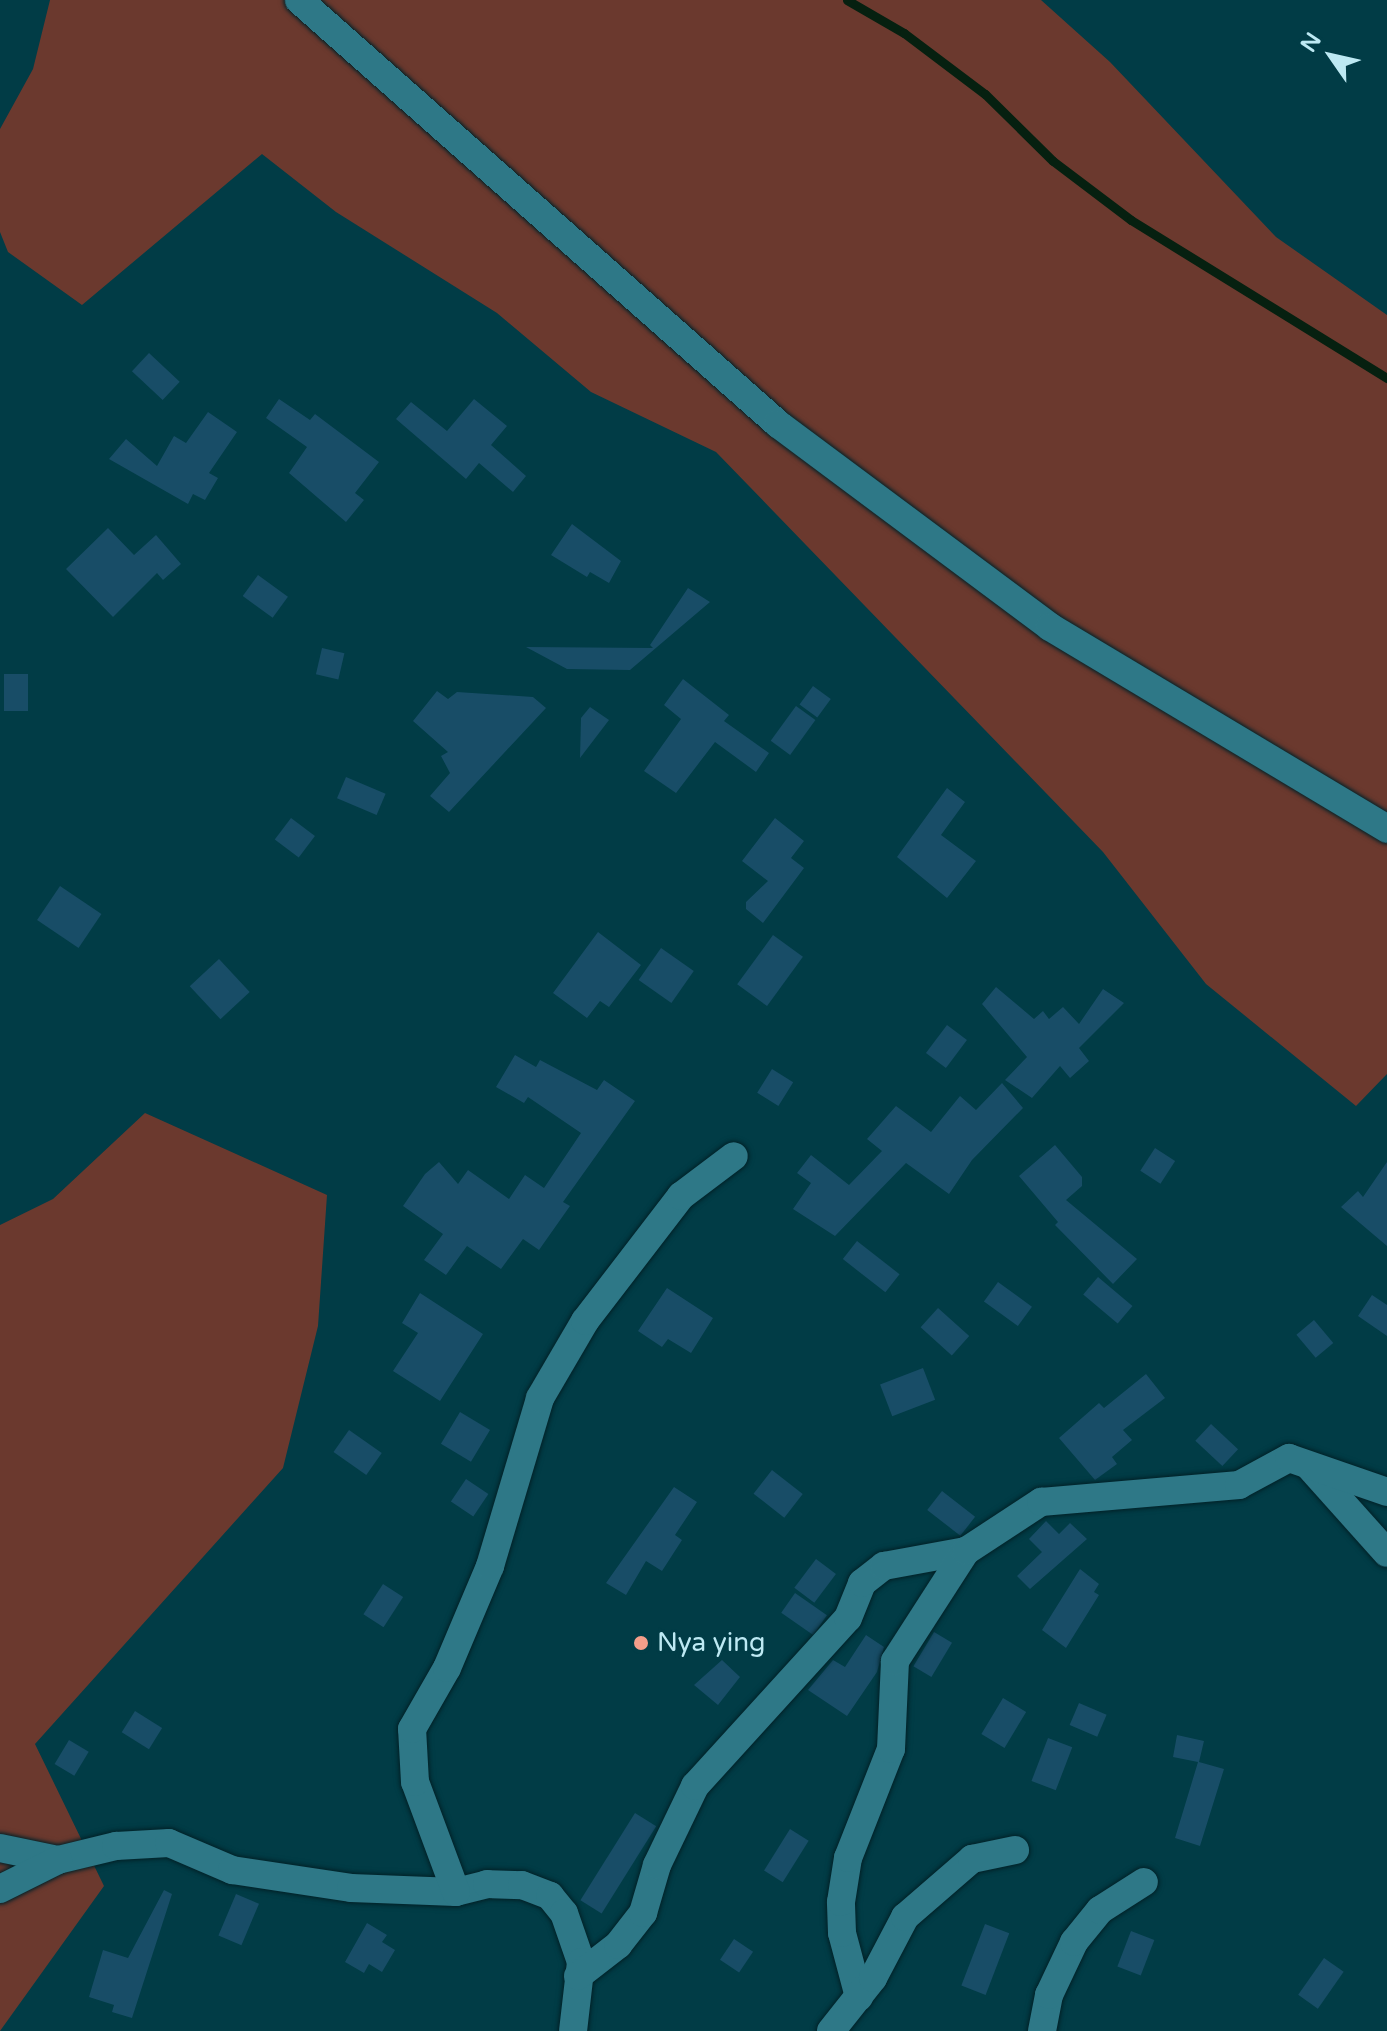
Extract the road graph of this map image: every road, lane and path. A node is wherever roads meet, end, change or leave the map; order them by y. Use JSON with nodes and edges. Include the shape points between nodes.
{"nodes":[{"id":1,"x":299,"y":0,"type":"edge"},
{"id":2,"x":1387,"y":829,"type":"edge"},
{"id":3,"x":734,"y":1156,"type":"dead end"},
{"id":4,"x":1309,"y":1465,"type":"junction"},
{"id":5,"x":1387,"y":1492,"type":"edge"},
{"id":6,"x":966,"y":1551,"type":"junction"},
{"id":7,"x":1387,"y":1553,"type":"edge"},
{"id":8,"x":0,"y":1848,"type":"edge"},
{"id":9,"x":1015,"y":1850,"type":"dead end"},
{"id":10,"x":58,"y":1860,"type":"junction"},
{"id":11,"x":1144,"y":1882,"type":"dead end"},
{"id":12,"x":0,"y":1889,"type":"edge"},
{"id":13,"x":456,"y":1892,"type":"junction"},
{"id":14,"x":578,"y":1976,"type":"junction"},
{"id":15,"x":859,"y":1997,"type":"junction"},
{"id":16,"x":571,"y":2030,"type":"edge"},
{"id":17,"x":831,"y":2031,"type":"edge"},
{"id":18,"x":1042,"y":2031,"type":"edge"}],
"edges":[{"from":1,"to":2,"type":"street","via":[[778,424],[1050,627]]},
{"from":3,"to":13,"type":"street","via":[[681,1196],[585,1321],[540,1398],[490,1566],[447,1668],[412,1729],[415,1782]]},
{"from":4,"to":5,"type":"street"},
{"from":4,"to":6,"type":"street","via":[[1289,1458],[1239,1485],[1041,1502]]},
{"from":4,"to":7,"type":"street"},
{"from":6,"to":14,"type":"street","via":[[884,1566],[862,1583],[848,1618],[695,1786],[657,1865],[643,1913],[618,1945]]},
{"from":6,"to":15,"type":"street","via":[[895,1661],[891,1749],[848,1858],[841,1902],[842,1933]]},
{"from":8,"to":10,"type":"street"},
{"from":9,"to":15,"type":"street","via":[[972,1859],[905,1917]]},
{"from":10,"to":12,"type":"street"},
{"from":10,"to":13,"type":"street","via":[[116,1846],[169,1843],[232,1870],[351,1888]]},
{"from":11,"to":18,"type":"street","via":[[1100,1910],[1074,1942],[1049,1995]]},
{"from":13,"to":14,"type":"street","via":[[487,1884],[522,1885],[550,1896],[564,1913],[581,1962]]},
{"from":14,"to":16,"type":"street"},
{"from":15,"to":17,"type":"street"}]}
